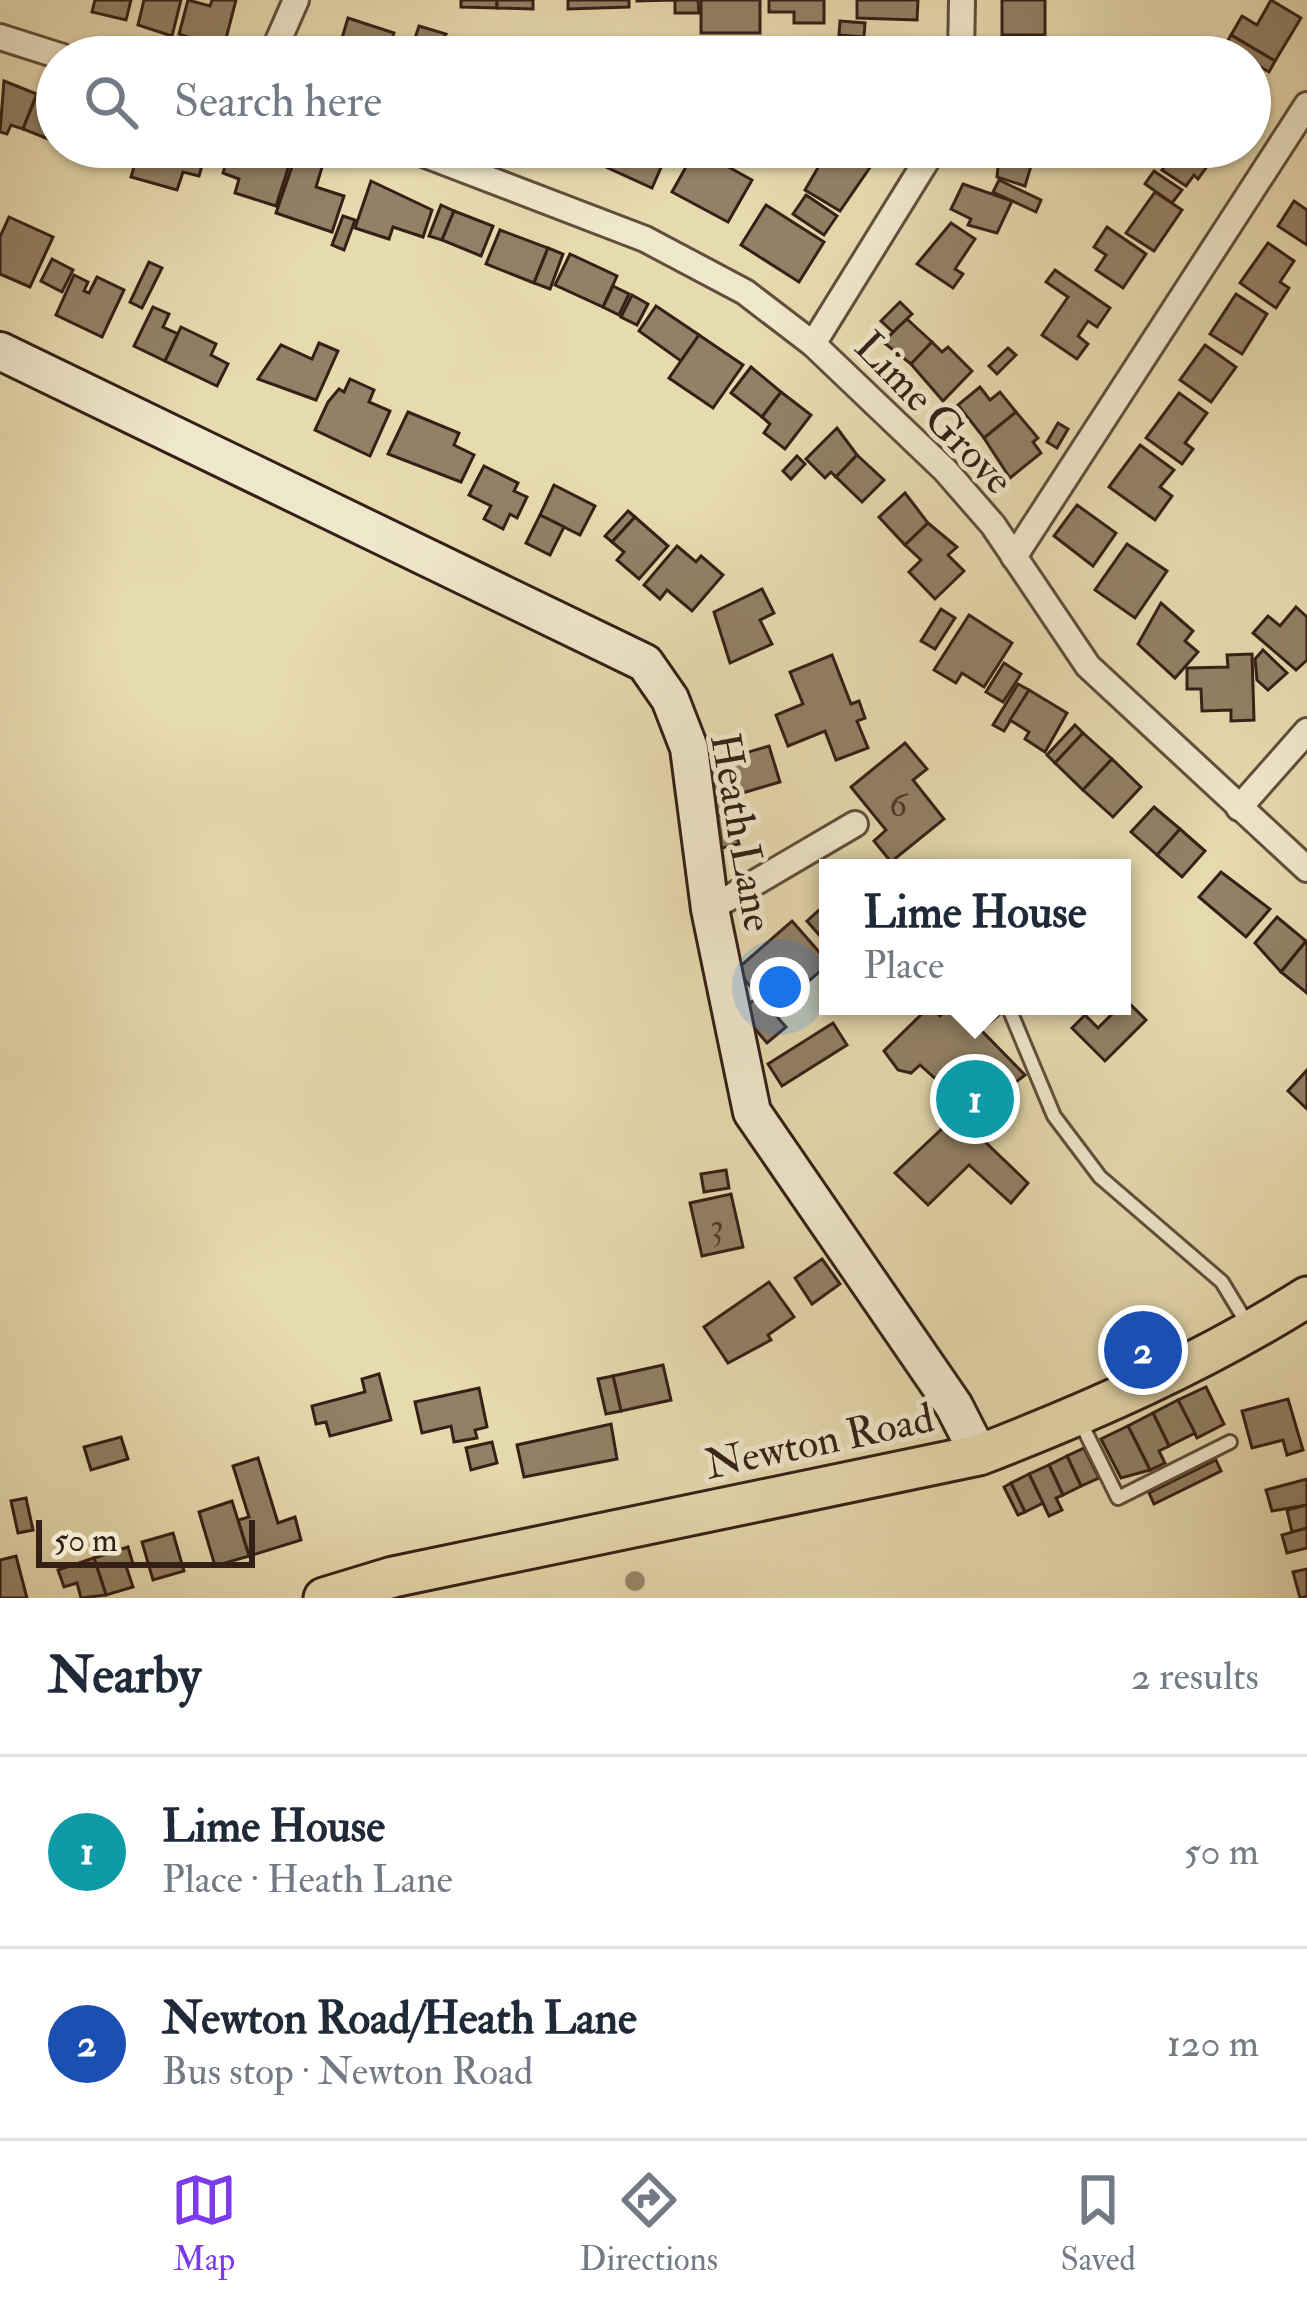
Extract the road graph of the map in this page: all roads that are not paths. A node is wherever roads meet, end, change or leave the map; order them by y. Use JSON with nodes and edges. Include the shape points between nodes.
{"nodes":[{"id":1,"x":296,"y":0,"type":"edge"},
{"id":2,"x":962,"y":0,"type":"edge"},
{"id":3,"x":280,"y":36,"type":"edge"},
{"id":4,"x":961,"y":36,"type":"edge"},
{"id":5,"x":0,"y":37,"type":"edge"},
{"id":6,"x":36,"y":48,"type":"edge"},
{"id":7,"x":1307,"y":105,"type":"edge"},
{"id":8,"x":1271,"y":161,"type":"edge"},
{"id":9,"x":460,"y":168,"type":"edge"},
{"id":10,"x":922,"y":168,"type":"edge"},
{"id":11,"x":1266,"y":168,"type":"edge"},
{"id":12,"x":813,"y":344,"type":"junction"},
{"id":13,"x":0,"y":351,"type":"edge"},
{"id":14,"x":1014,"y":557,"type":"junction"},
{"id":15,"x":1307,"y":731,"type":"edge"},
{"id":16,"x":1239,"y":808,"type":"junction"},
{"id":17,"x":854,"y":824,"type":"dead end"},
{"id":18,"x":1307,"y":869,"type":"edge"},
{"id":19,"x":710,"y":909,"type":"junction"},
{"id":20,"x":1011,"y":1015,"type":"edge"},
{"id":21,"x":1307,"y":1297,"type":"edge"},
{"id":22,"x":1251,"y":1331,"type":"junction"},
{"id":23,"x":1078,"y":1416,"type":"junction"},
{"id":24,"x":1231,"y":1442,"type":"dead end"},
{"id":25,"x":979,"y":1455,"type":"junction"},
{"id":26,"x":323,"y":1598,"type":"edge"}],
"edges":[{"from":1,"to":3,"type":"street"},
{"from":2,"to":4,"type":"street"},
{"from":5,"to":6,"type":"street"},
{"from":7,"to":8,"type":"street"},
{"from":9,"to":12,"type":"street","name":"Lime Grove","via":[[645,239],[745,292]]},
{"from":10,"to":12,"type":"street"},
{"from":11,"to":14,"type":"street"},
{"from":12,"to":14,"type":"street","name":"Lime Grove","via":[[945,470]]},
{"from":13,"to":19,"type":"street","name":"Heath Lane","via":[[644,662],[670,698],[689,748]]},
{"from":14,"to":16,"type":"street","name":"Lime Grove","via":[[1088,666]]},
{"from":15,"to":16,"type":"street"},
{"from":16,"to":18,"type":"street","name":"Lime Grove"},
{"from":17,"to":19,"type":"street"},
{"from":19,"to":25,"type":"street","name":"Heath Lane","via":[[752,1112],[955,1406]]},
{"from":20,"to":22,"type":"lane","via":[[1054,1116],[1100,1177],[1222,1282]]},
{"from":21,"to":22,"type":"main road","name":"Newton Road"},
{"from":22,"to":23,"type":"main road","name":"Newton Road"},
{"from":23,"to":24,"type":"lane","via":[[1118,1498]]},
{"from":23,"to":25,"type":"main road","name":"Newton Road"},
{"from":25,"to":26,"type":"main road","name":"Newton Road"}]}
